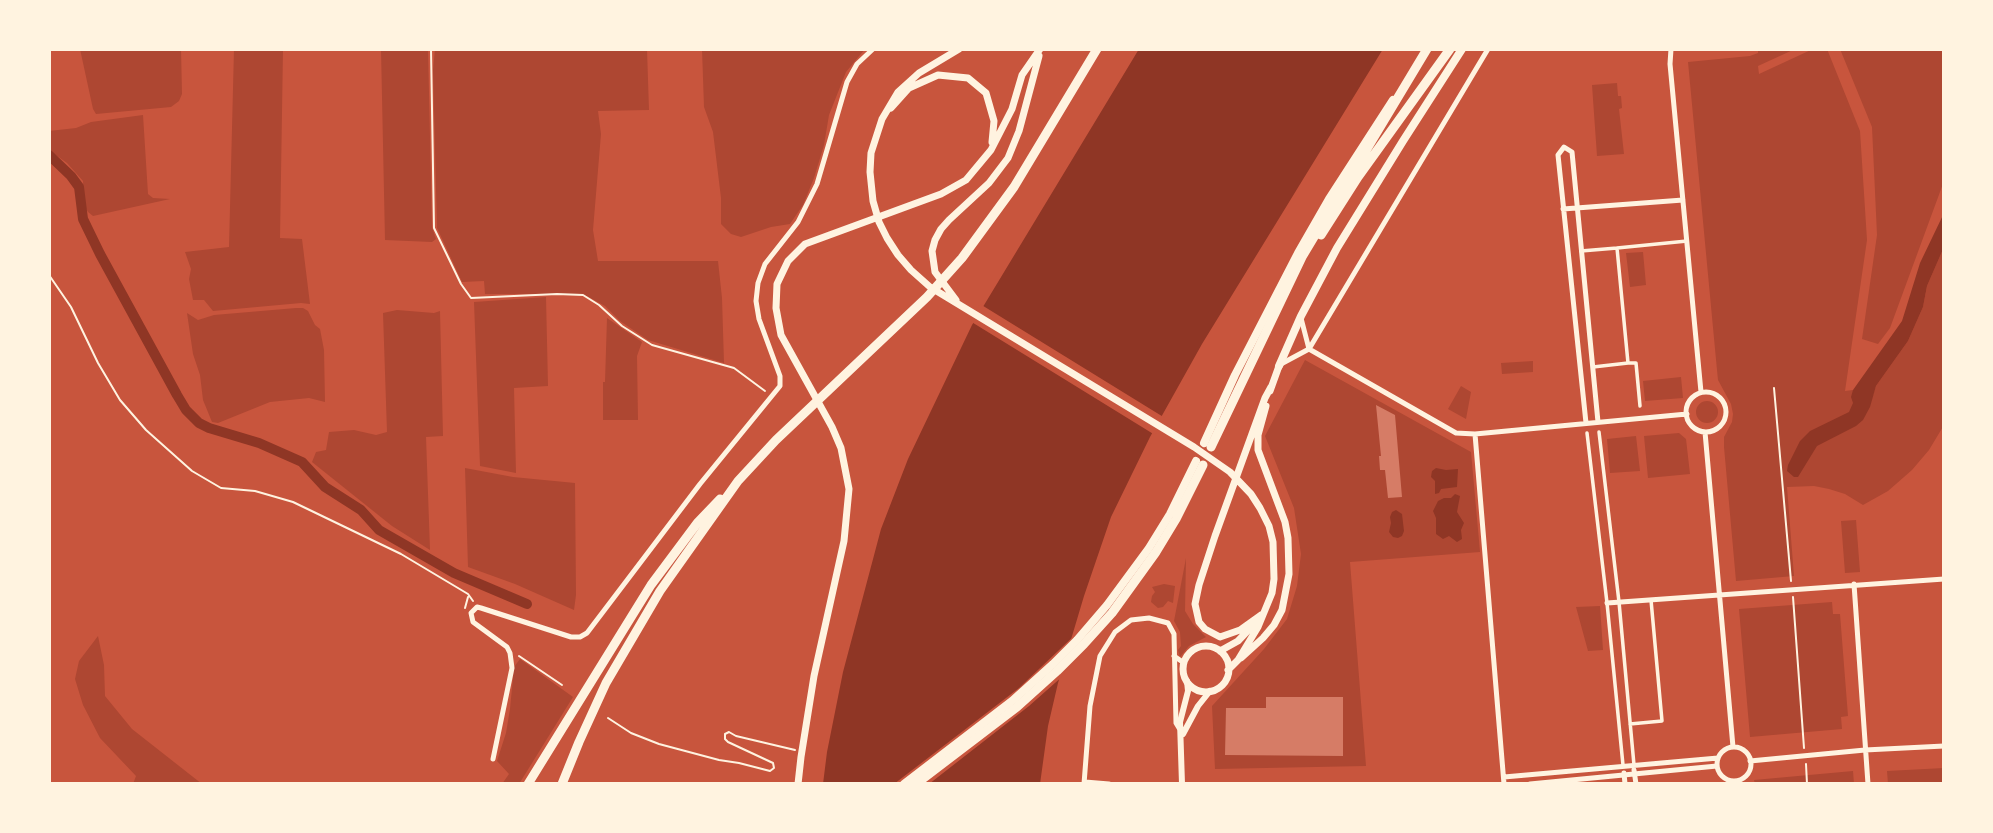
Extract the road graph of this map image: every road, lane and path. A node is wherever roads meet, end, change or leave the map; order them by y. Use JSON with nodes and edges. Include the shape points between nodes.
{"nodes":[{"id":1,"x":430,"y":49,"type":"edge"},
{"id":2,"x":873,"y":49,"type":"edge"},
{"id":3,"x":959,"y":49,"type":"edge"},
{"id":4,"x":1041,"y":49,"type":"edge"},
{"id":5,"x":1097,"y":49,"type":"edge"},
{"id":6,"x":1427,"y":49,"type":"edge"},
{"id":7,"x":1450,"y":49,"type":"edge"},
{"id":8,"x":1462,"y":49,"type":"edge"},
{"id":9,"x":1488,"y":49,"type":"edge"},
{"id":10,"x":1671,"y":49,"type":"edge"},
{"id":11,"x":1399,"y":93,"type":"junction"},
{"id":12,"x":882,"y":119,"type":"junction"},
{"id":13,"x":991,"y":150,"type":"junction"},
{"id":14,"x":1683,"y":200,"type":"junction"},
{"id":15,"x":1577,"y":207,"type":"junction"},
{"id":16,"x":1563,"y":209,"type":"junction"},
{"id":17,"x":1687,"y":241,"type":"junction"},
{"id":18,"x":1617,"y":248,"type":"junction"},
{"id":19,"x":1581,"y":251,"type":"junction"},
{"id":20,"x":1295,"y":274,"type":"junction"},
{"id":21,"x":49,"y":275,"type":"edge"},
{"id":22,"x":946,"y":294,"type":"junction"},
{"id":23,"x":1301,"y":316,"type":"junction"},
{"id":24,"x":1309,"y":349,"type":"junction"},
{"id":25,"x":1628,"y":363,"type":"junction"},
{"id":26,"x":1279,"y":366,"type":"junction"},
{"id":27,"x":1593,"y":367,"type":"junction"},
{"id":28,"x":1272,"y":387,"type":"junction"},
{"id":29,"x":1701,"y":392,"type":"junction"},
{"id":30,"x":772,"y":396,"type":"junction"},
{"id":31,"x":1640,"y":406,"type":"dead end"},
{"id":32,"x":1687,"y":414,"type":"junction"},
{"id":33,"x":1598,"y":422,"type":"junction"},
{"id":34,"x":1586,"y":423,"type":"junction"},
{"id":35,"x":1599,"y":432,"type":"dead end"},
{"id":36,"x":1705,"y":432,"type":"junction"},
{"id":37,"x":1587,"y":433,"type":"dead end"},
{"id":38,"x":1475,"y":434,"type":"junction"},
{"id":39,"x":1208,"y":445,"type":"joint"},
{"id":40,"x":1199,"y":463,"type":"dead end"},
{"id":41,"x":738,"y":481,"type":"junction"},
{"id":42,"x":1944,"y":579,"type":"edge"},
{"id":43,"x":1854,"y":584,"type":"junction"},
{"id":44,"x":1720,"y":596,"type":"junction"},
{"id":45,"x":1651,"y":600,"type":"junction"},
{"id":46,"x":1619,"y":602,"type":"junction"},
{"id":47,"x":1607,"y":603,"type":"junction"},
{"id":48,"x":477,"y":607,"type":"junction"},
{"id":49,"x":1109,"y":609,"type":"junction"},
{"id":50,"x":1262,"y":615,"type":"junction"},
{"id":51,"x":1220,"y":651,"type":"junction"},
{"id":52,"x":1174,"y":656,"type":"junction"},
{"id":53,"x":1238,"y":660,"type":"junction"},
{"id":54,"x":1184,"y":663,"type":"junction"},
{"id":55,"x":1228,"y":670,"type":"junction"},
{"id":56,"x":1187,"y":681,"type":"junction"},
{"id":57,"x":1210,"y":691,"type":"junction"},
{"id":58,"x":608,"y":718,"type":"dead end"},
{"id":59,"x":1630,"y":724,"type":"junction"},
{"id":60,"x":1182,"y":736,"type":"junction"},
{"id":61,"x":1944,"y":746,"type":"edge"},
{"id":62,"x":1733,"y":747,"type":"junction"},
{"id":63,"x":784,"y":748,"type":"dead end"},
{"id":64,"x":1865,"y":750,"type":"junction"},
{"id":65,"x":1718,"y":758,"type":"junction"},
{"id":66,"x":493,"y":759,"type":"dead end"},
{"id":67,"x":1750,"y":761,"type":"junction"},
{"id":68,"x":1634,"y":765,"type":"junction"},
{"id":69,"x":1623,"y":766,"type":"junction"},
{"id":70,"x":1717,"y":766,"type":"junction"},
{"id":71,"x":1635,"y":773,"type":"junction"},
{"id":72,"x":1624,"y":774,"type":"junction"},
{"id":73,"x":1504,"y":781,"type":"edge"},
{"id":74,"x":1736,"y":782,"type":"edge"},
{"id":75,"x":1084,"y":783,"type":"edge"},
{"id":76,"x":528,"y":784,"type":"edge"},
{"id":77,"x":562,"y":784,"type":"edge"},
{"id":78,"x":798,"y":784,"type":"edge"},
{"id":79,"x":904,"y":784,"type":"edge"},
{"id":80,"x":916,"y":784,"type":"edge"},
{"id":81,"x":1109,"y":784,"type":"edge"},
{"id":82,"x":1182,"y":784,"type":"edge"},
{"id":83,"x":1530,"y":784,"type":"edge"},
{"id":84,"x":1625,"y":784,"type":"edge"},
{"id":85,"x":1636,"y":784,"type":"edge"},
{"id":86,"x":1868,"y":784,"type":"edge"}],
"edges":[{"from":1,"to":30,"type":"path","via":[[434,228],[471,298],[583,295],[652,345],[734,368]]},
{"from":2,"to":30,"type":"street","via":[[847,82],[817,184],[798,222],[765,264],[758,283],[759,319],[780,376],[780,386]]},
{"from":3,"to":12,"type":"main road","via":[[898,92]]},
{"from":4,"to":13,"type":"main road","via":[[1022,75],[1012,109]]},
{"from":4,"to":22,"type":"main road","via":[[1008,158],[941,229],[932,251],[935,272]]},
{"from":5,"to":41,"type":"highway","via":[[1014,187],[962,258]]},
{"from":6,"to":11,"type":"highway"},
{"from":7,"to":20,"type":"highway"},
{"from":8,"to":23,"type":"highway","via":[[1345,236]]},
{"from":9,"to":24,"type":"street"},
{"from":10,"to":14,"type":"street"},
{"from":11,"to":20,"type":"highway"},
{"from":11,"to":39,"type":"highway","via":[[1298,253],[1235,375]]},
{"from":12,"to":13,"type":"main road","via":[[909,88],[938,75],[968,78],[986,93],[995,121]]},
{"from":12,"to":22,"type":"main road","via":[[870,172],[879,222],[911,270]]},
{"from":13,"to":78,"type":"main road","via":[[966,180],[941,194],[805,244],[788,261],[777,284],[781,335],[832,427],[849,489],[844,541],[814,676]]},
{"from":14,"to":15,"type":"street"},
{"from":14,"to":17,"type":"street"},
{"from":15,"to":16,"type":"street"},
{"from":15,"to":16,"type":"street","via":[[1572,152],[1564,147],[1558,155]]},
{"from":15,"to":19,"type":"street"},
{"from":16,"to":34,"type":"street"},
{"from":17,"to":18,"type":"street"},
{"from":17,"to":29,"type":"street"},
{"from":18,"to":19,"type":"street"},
{"from":18,"to":25,"type":"street"},
{"from":19,"to":27,"type":"street"},
{"from":20,"to":39,"type":"highway"},
{"from":21,"to":48,"type":"path","via":[[120,400],[192,471],[221,488],[255,491],[293,502],[401,554],[468,594]]},
{"from":22,"to":50,"type":"main road","via":[[1230,472],[1261,508],[1273,542],[1272,593]]},
{"from":23,"to":24,"type":"street"},
{"from":23,"to":26,"type":"highway"},
{"from":24,"to":26,"type":"street"},
{"from":24,"to":38,"type":"street","via":[[1456,433]]},
{"from":25,"to":27,"type":"street"},
{"from":25,"to":31,"type":"street","via":[[1636,363]]},
{"from":26,"to":28,"type":"main road"},
{"from":27,"to":33,"type":"street"},
{"from":28,"to":50,"type":"main road","via":[[1215,536],[1195,604],[1199,622],[1220,637]]},
{"from":28,"to":53,"type":"main road","via":[[1258,450],[1288,538],[1289,574],[1274,625]]},
{"from":29,"to":32,"type":"street","via":[[1692,398]]},
{"from":29,"to":36,"type":"street","via":[[1715,393],[1726,410],[1723,423]]},
{"from":30,"to":48,"type":"street","via":[[587,633],[571,637]]},
{"from":32,"to":33,"type":"street"},
{"from":32,"to":36,"type":"street","via":[[1695,428]]},
{"from":33,"to":34,"type":"street"},
{"from":34,"to":38,"type":"street"},
{"from":35,"to":46,"type":"street"},
{"from":36,"to":44,"type":"street"},
{"from":37,"to":47,"type":"street"},
{"from":38,"to":73,"type":"street"},
{"from":40,"to":49,"type":"highway","via":[[1163,541],[1140,576]]},
{"from":41,"to":76,"type":"highway","via":[[698,522],[651,585]]},
{"from":41,"to":77,"type":"highway","via":[[660,591],[607,683]]},
{"from":42,"to":43,"type":"street"},
{"from":43,"to":44,"type":"street"},
{"from":43,"to":64,"type":"street"},
{"from":44,"to":45,"type":"street"},
{"from":44,"to":62,"type":"street"},
{"from":45,"to":46,"type":"street"},
{"from":45,"to":59,"type":"street","via":[[1662,721]]},
{"from":46,"to":47,"type":"street"},
{"from":46,"to":59,"type":"street"},
{"from":47,"to":69,"type":"street"},
{"from":48,"to":66,"type":"street","via":[[471,613],[473,622],[507,647],[512,668]]},
{"from":49,"to":79,"type":"highway","via":[[1012,701]]},
{"from":49,"to":80,"type":"highway","via":[[1057,671]]},
{"from":50,"to":51,"type":"main road","via":[[1238,641]]},
{"from":50,"to":53,"type":"main road"},
{"from":51,"to":54,"type":"main road","via":[[1198,647]]},
{"from":51,"to":55,"type":"main road"},
{"from":52,"to":54,"type":"street"},
{"from":52,"to":60,"type":"street","via":[[1176,723]]},
{"from":52,"to":75,"type":"street","via":[[1174,635],[1168,624],[1149,618],[1131,620],[1115,632],[1100,656],[1090,706]]},
{"from":53,"to":55,"type":"main road"},
{"from":54,"to":56,"type":"main road"},
{"from":55,"to":57,"type":"main road","via":[[1221,686]]},
{"from":56,"to":57,"type":"main road","via":[[1197,690]]},
{"from":56,"to":60,"type":"street"},
{"from":57,"to":60,"type":"street"},
{"from":58,"to":63,"type":"path","via":[[659,744],[770,771],[773,763],[728,742],[725,734]]},
{"from":59,"to":68,"type":"street"},
{"from":60,"to":82,"type":"street"},
{"from":61,"to":64,"type":"street"},
{"from":62,"to":65,"type":"street"},
{"from":62,"to":67,"type":"street","via":[[1742,749]]},
{"from":64,"to":67,"type":"street"},
{"from":64,"to":86,"type":"street"},
{"from":65,"to":68,"type":"street"},
{"from":65,"to":70,"type":"street"},
{"from":67,"to":74,"type":"street","via":[[1747,773]]},
{"from":68,"to":69,"type":"street"},
{"from":68,"to":71,"type":"street"},
{"from":69,"to":72,"type":"street"},
{"from":69,"to":73,"type":"street"},
{"from":70,"to":71,"type":"street"},
{"from":70,"to":74,"type":"street","via":[[1722,775]]},
{"from":71,"to":72,"type":"street"},
{"from":71,"to":85,"type":"street"},
{"from":72,"to":83,"type":"street"},
{"from":72,"to":84,"type":"street"},
{"from":75,"to":81,"type":"street"}]}
